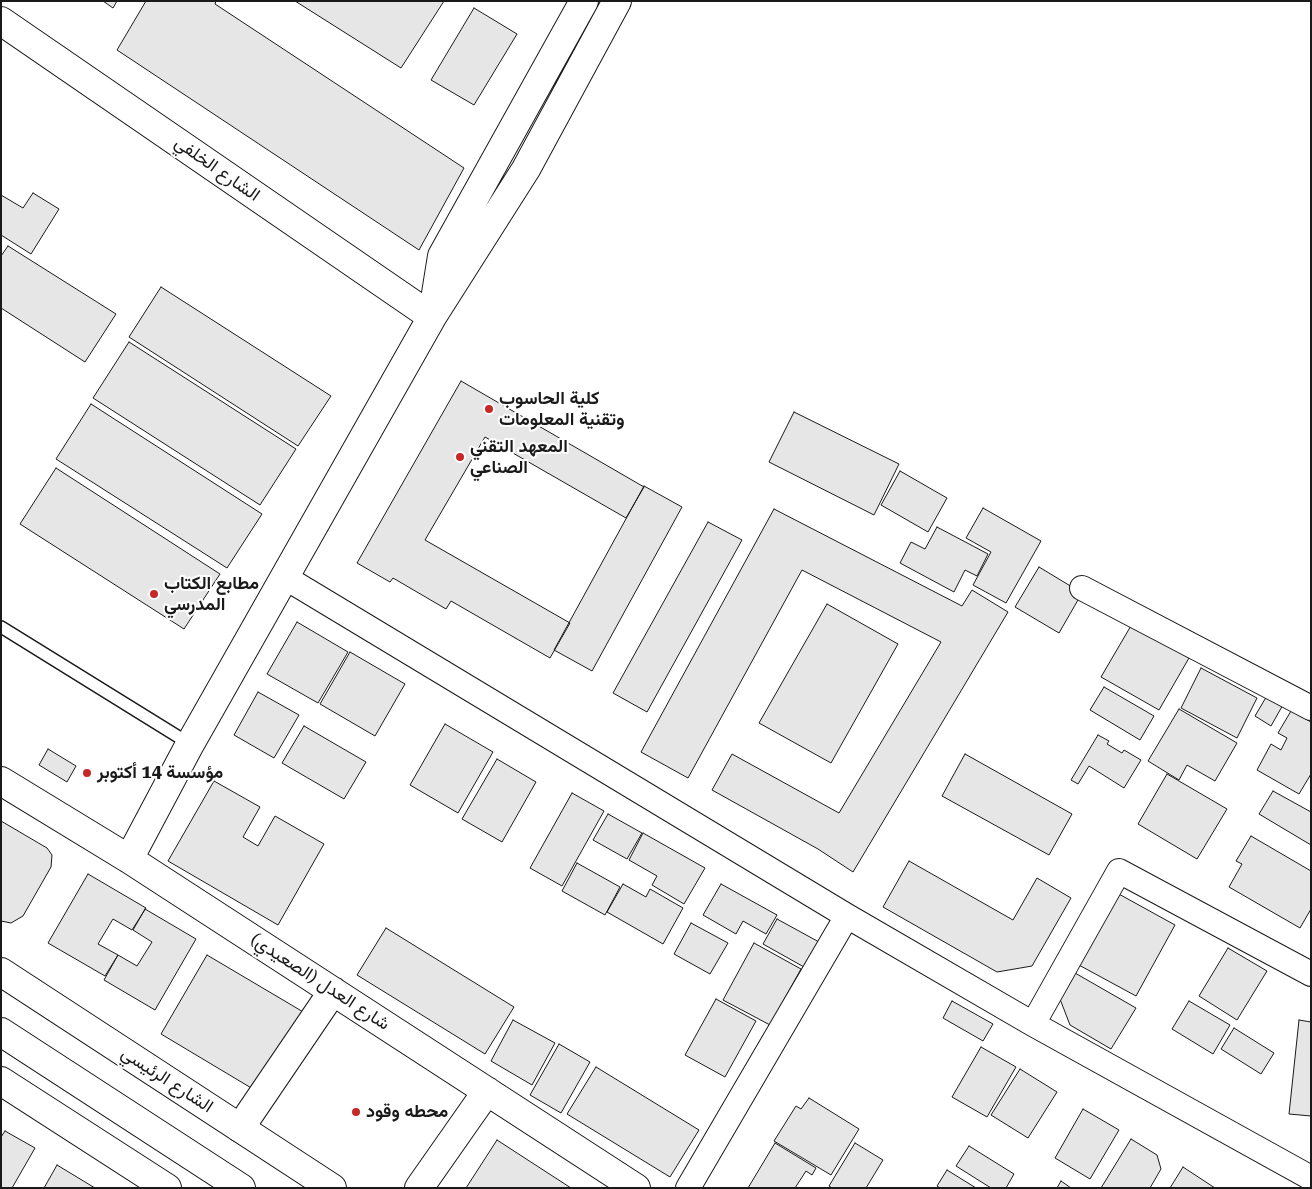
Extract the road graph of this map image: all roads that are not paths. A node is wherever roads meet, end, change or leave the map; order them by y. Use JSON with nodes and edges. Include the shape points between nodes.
{"nodes":[{"id":1,"x":584,"y":1,"type":"edge"},
{"id":2,"x":616,"y":1,"type":"edge"},
{"id":3,"x":1,"y":21,"type":"edge"},
{"id":4,"x":497,"y":156,"type":"junction"},
{"id":5,"x":526,"y":169,"type":"junction"},
{"id":6,"x":432,"y":317,"type":"junction"},
{"id":7,"x":286,"y":578,"type":"junction"},
{"id":8,"x":1082,"y":588,"type":"dead end"},
{"id":9,"x":1,"y":627,"type":"edge"},
{"id":10,"x":1311,"y":708,"type":"edge"},
{"id":11,"x":190,"y":744,"type":"junction"},
{"id":12,"x":1,"y":781,"type":"edge"},
{"id":13,"x":129,"y":859,"type":"junction"},
{"id":14,"x":848,"y":916,"type":"junction"},
{"id":15,"x":1,"y":972,"type":"edge"},
{"id":16,"x":1311,"y":974,"type":"edge"},
{"id":17,"x":333,"y":991,"type":"junction"},
{"id":18,"x":1033,"y":1024,"type":"junction"},
{"id":19,"x":1,"y":1032,"type":"edge"},
{"id":20,"x":1,"y":1081,"type":"edge"},
{"id":21,"x":487,"y":1091,"type":"junction"},
{"id":22,"x":240,"y":1128,"type":"junction"},
{"id":23,"x":1311,"y":1178,"type":"edge"},
{"id":24,"x":331,"y":1187,"type":"edge"},
{"id":25,"x":167,"y":1188,"type":"edge"},
{"id":26,"x":241,"y":1188,"type":"edge"},
{"id":27,"x":419,"y":1188,"type":"edge"},
{"id":28,"x":636,"y":1188,"type":"edge"},
{"id":29,"x":688,"y":1188,"type":"edge"}],
"edges":[{"from":1,"to":4,"type":"street"},
{"from":2,"to":5,"type":"street"},
{"from":3,"to":6,"type":"street","name":"الشارع الخلفي"},
{"from":4,"to":5,"type":"street"},
{"from":4,"to":6,"type":"street","via":[[442,256]]},
{"from":5,"to":6,"type":"street"},
{"from":6,"to":7,"type":"street"},
{"from":7,"to":11,"type":"street"},
{"from":7,"to":14,"type":"street"},
{"from":8,"to":10,"type":"street"},
{"from":9,"to":11,"type":"lane"},
{"from":11,"to":13,"type":"street"},
{"from":12,"to":13,"type":"street","name":"شارع العدل (الصعيدي)"},
{"from":13,"to":17,"type":"street","name":"شارع العدل (الصعيدي)"},
{"from":14,"to":18,"type":"street"},
{"from":14,"to":29,"type":"street"},
{"from":15,"to":22,"type":"street","name":"الشارع الرئيسي"},
{"from":16,"to":18,"type":"street","via":[[1119,871]]},
{"from":17,"to":21,"type":"street","name":"شارع العدل (الصعيدي)"},
{"from":17,"to":22,"type":"street"},
{"from":18,"to":23,"type":"street"},
{"from":19,"to":26,"type":"street"},
{"from":20,"to":25,"type":"street"},
{"from":21,"to":27,"type":"street"},
{"from":21,"to":28,"type":"street","name":"شارع العدل (الصعيدي)"},
{"from":22,"to":24,"type":"street","name":"الشارع الرئيسي"}]}
